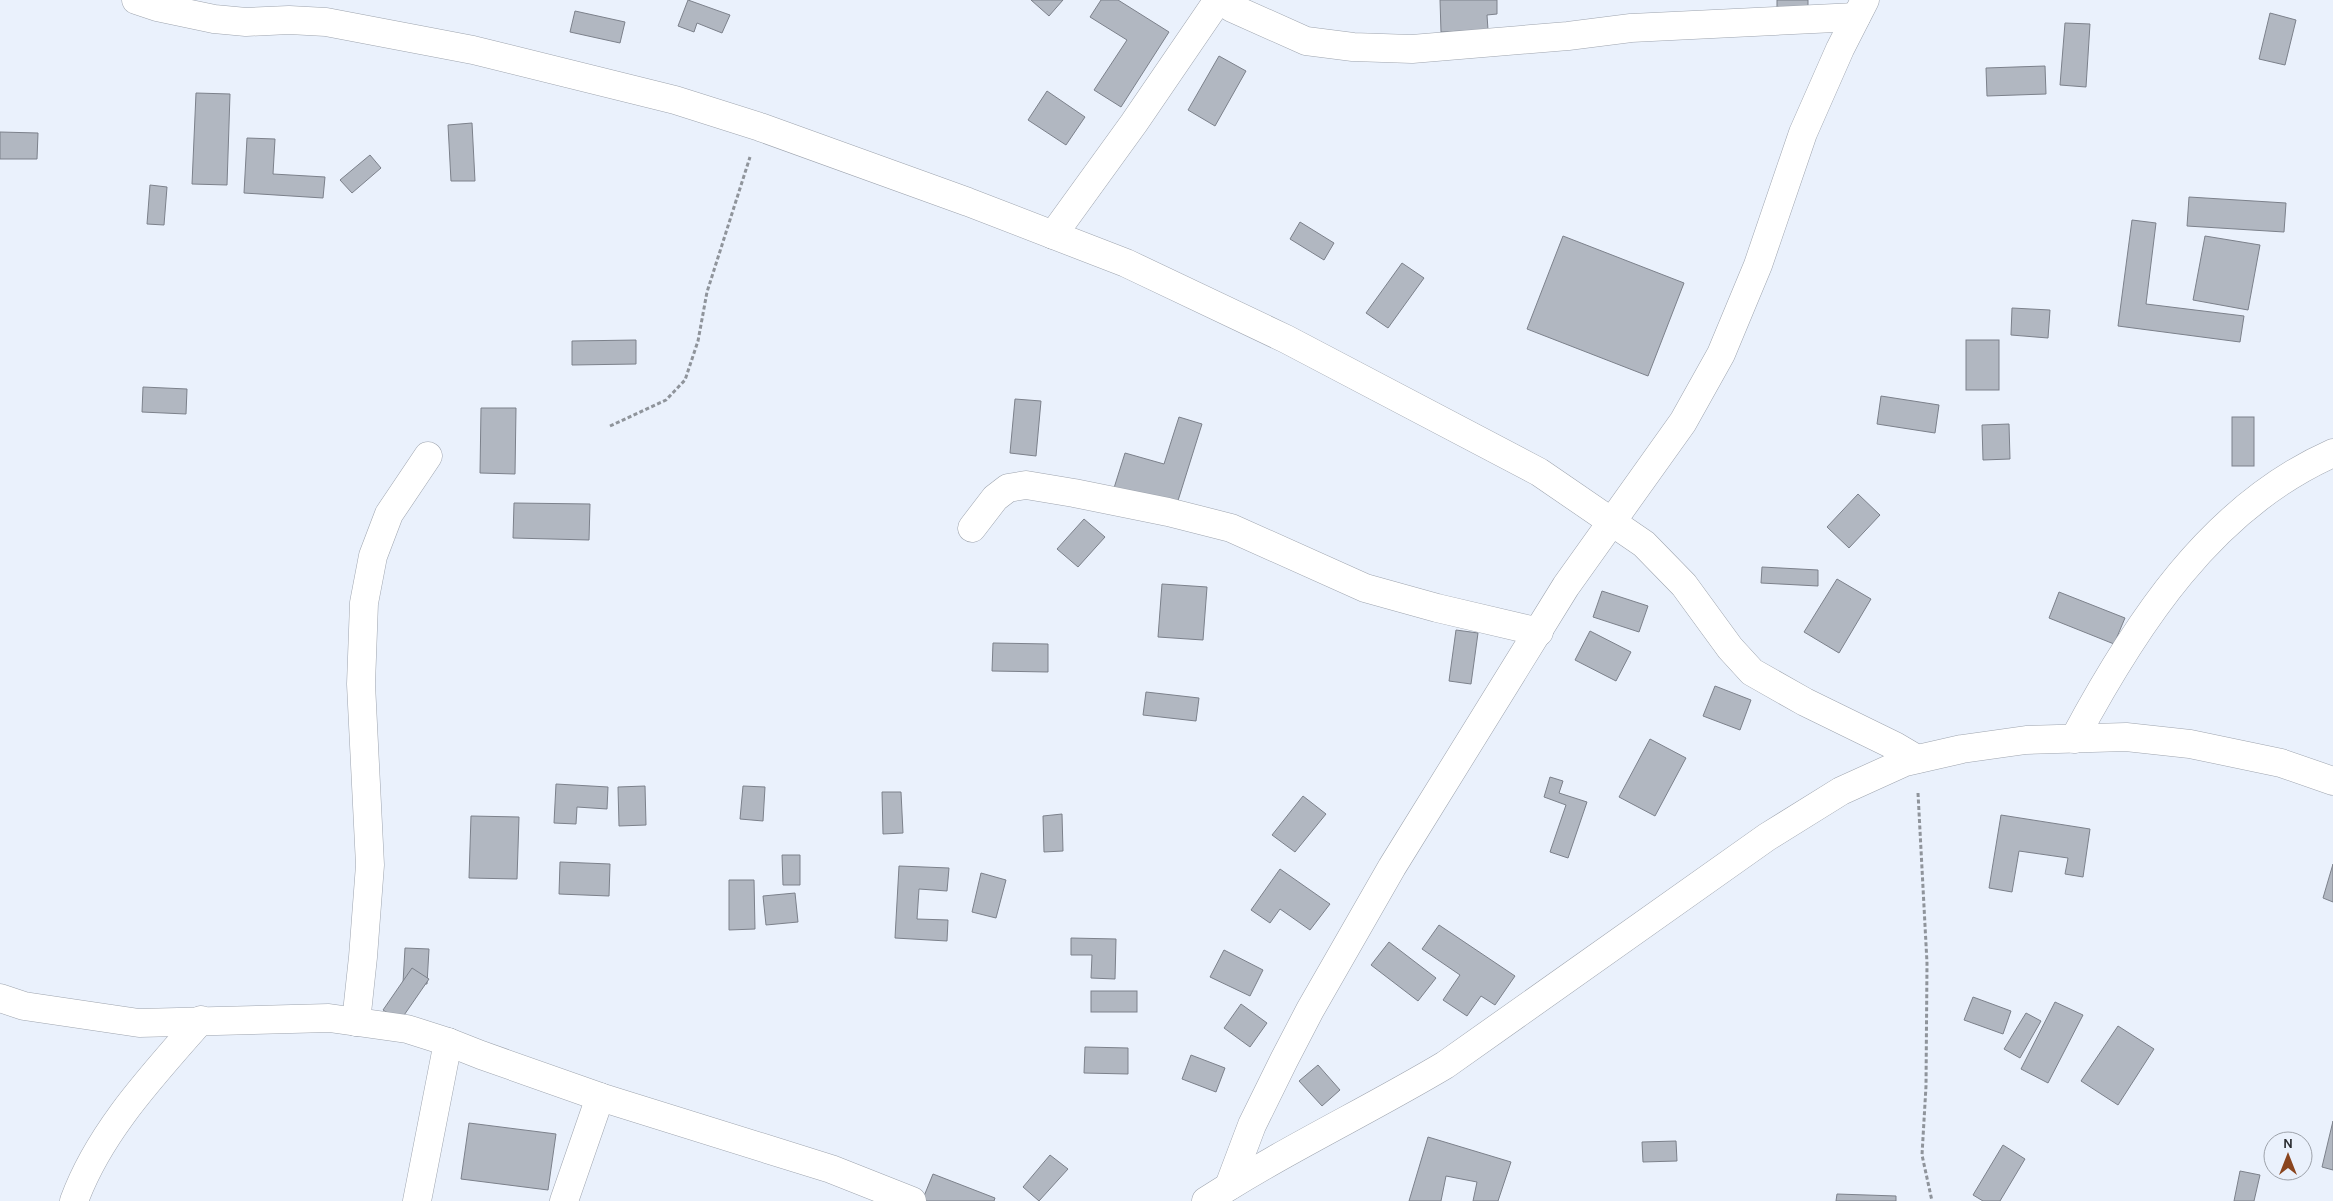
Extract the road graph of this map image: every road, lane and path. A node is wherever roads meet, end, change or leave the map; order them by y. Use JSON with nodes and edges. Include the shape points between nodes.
{"nodes":[{"id":1,"x":136,"y":0,"type":"edge"},
{"id":2,"x":1220,"y":0,"type":"edge"},
{"id":3,"x":1861,"y":8,"type":"edge"},
{"id":4,"x":329,"y":11,"type":"edge"},
{"id":5,"x":760,"y":127,"type":"junction"},
{"id":6,"x":1053,"y":235,"type":"junction"},
{"id":7,"x":610,"y":426,"type":"dead end"},
{"id":8,"x":2333,"y":453,"type":"edge"},
{"id":9,"x":428,"y":456,"type":"dead end"},
{"id":10,"x":1610,"y":521,"type":"junction"},
{"id":11,"x":972,"y":528,"type":"dead end"},
{"id":12,"x":1538,"y":632,"type":"junction"},
{"id":13,"x":2074,"y":739,"type":"junction"},
{"id":14,"x":1917,"y":759,"type":"junction"},
{"id":15,"x":2333,"y":781,"type":"edge"},
{"id":16,"x":0,"y":998,"type":"edge"},
{"id":17,"x":201,"y":1020,"type":"junction"},
{"id":18,"x":356,"y":1022,"type":"junction"},
{"id":19,"x":448,"y":1042,"type":"junction"},
{"id":20,"x":600,"y":1097,"type":"junction"},
{"id":21,"x":1229,"y":1186,"type":"junction"},
{"id":22,"x":74,"y":1201,"type":"edge"},
{"id":23,"x":417,"y":1201,"type":"edge"},
{"id":24,"x":564,"y":1201,"type":"edge"},
{"id":25,"x":912,"y":1201,"type":"edge"},
{"id":26,"x":1206,"y":1201,"type":"edge"},
{"id":27,"x":1932,"y":1201,"type":"edge"}],
"edges":[{"from":1,"to":4,"type":"street","via":[[157,7],[246,22],[289,20]]},
{"from":2,"to":3,"type":"street","via":[[1306,41],[1353,47],[1402,48]]},
{"from":2,"to":6,"type":"street"},
{"from":3,"to":10,"type":"street","via":[[1804,133],[1758,266],[1721,354],[1683,422]]},
{"from":4,"to":5,"type":"street","via":[[675,100]]},
{"from":5,"to":6,"type":"street"},
{"from":5,"to":7,"type":"path","via":[[707,292],[698,341],[685,380],[666,400]]},
{"from":6,"to":10,"type":"street","via":[[1126,263],[1286,339],[1538,472]]},
{"from":8,"to":13,"type":"street","via":[[2305,466],[2236,515],[2191,559],[2165,592],[2098,695]]},
{"from":9,"to":18,"type":"street","via":[[389,514],[373,556],[364,603],[362,684],[370,865]]},
{"from":10,"to":12,"type":"street"},
{"from":10,"to":14,"type":"street","via":[[1644,544],[1684,585],[1730,648],[1752,672]]},
{"from":11,"to":12,"type":"street","via":[[995,498],[1008,488],[1026,485],[1074,493],[1231,528],[1365,588]]},
{"from":12,"to":21,"type":"street","via":[[1392,867],[1310,1010],[1252,1125]]},
{"from":13,"to":14,"type":"street","via":[[2026,740]]},
{"from":13,"to":15,"type":"street","via":[[2126,737],[2190,744],[2281,763]]},
{"from":14,"to":21,"type":"street","via":[[1850,787],[1799,816],[1445,1066]]},
{"from":14,"to":27,"type":"path","via":[[1927,963],[1922,1155]]},
{"from":16,"to":17,"type":"street","via":[[24,1006],[139,1023]]},
{"from":17,"to":18,"type":"street","via":[[329,1018]]},
{"from":17,"to":22,"type":"street","via":[[150,1078],[114,1128],[84,1174]]},
{"from":18,"to":19,"type":"street","via":[[407,1029]]},
{"from":19,"to":20,"type":"street"},
{"from":19,"to":23,"type":"street"},
{"from":20,"to":24,"type":"street"},
{"from":20,"to":25,"type":"street","via":[[831,1168]]},
{"from":21,"to":26,"type":"street"}]}
